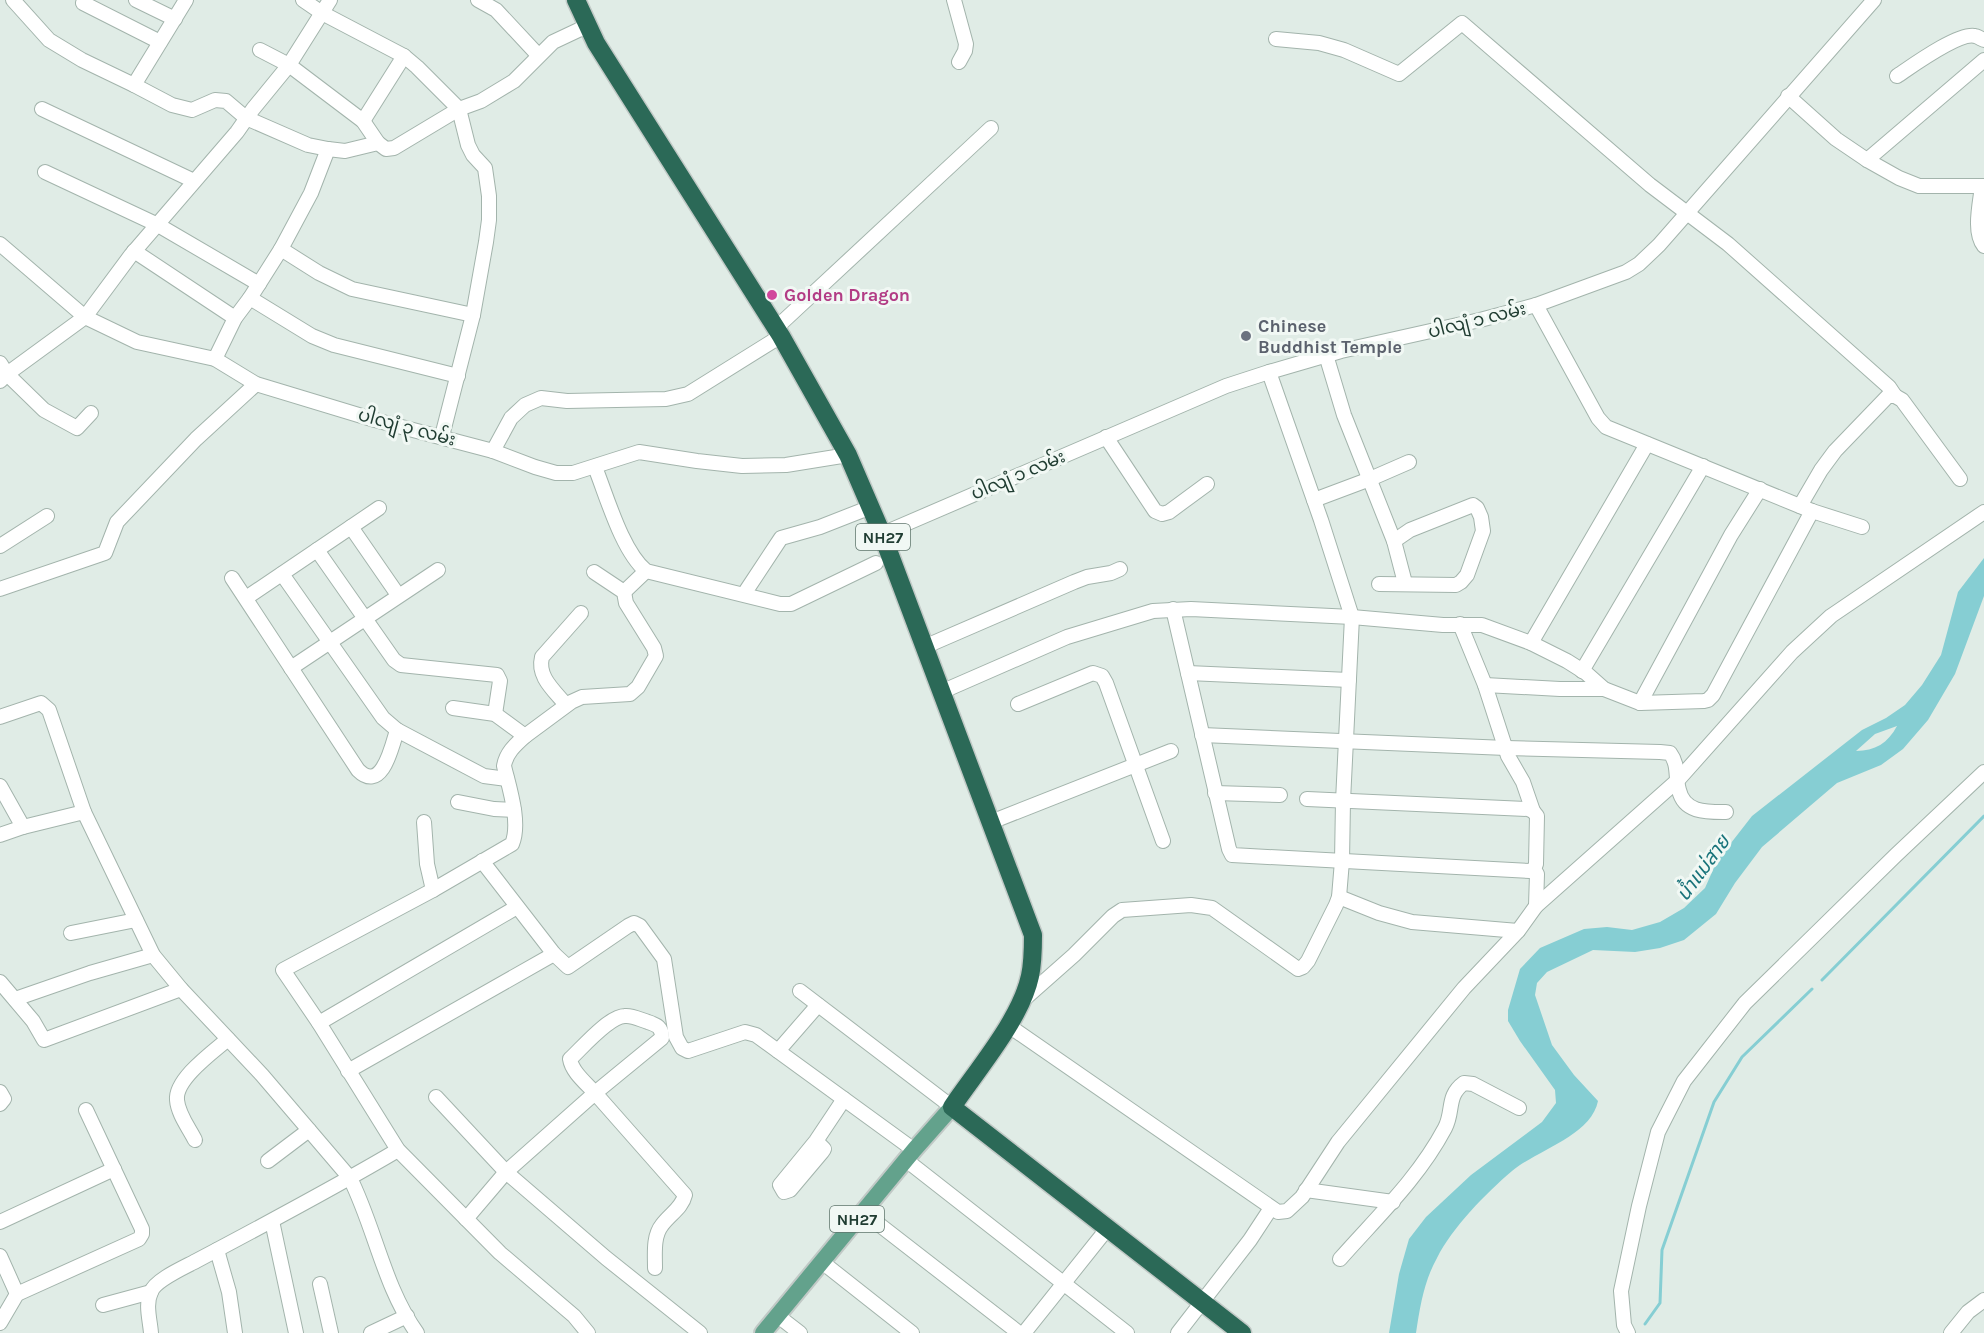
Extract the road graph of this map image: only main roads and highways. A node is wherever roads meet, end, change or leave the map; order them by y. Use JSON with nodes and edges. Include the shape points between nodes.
{"nodes":[{"id":1,"x":576,"y":0,"type":"edge"},
{"id":2,"x":952,"y":1107,"type":"junction"},
{"id":3,"x":763,"y":1333,"type":"edge"},
{"id":4,"x":1242,"y":1333,"type":"edge"}],
"edges":[{"from":1,"to":2,"type":"highway","number":"NH27","via":[[596,43],[778,332],[848,455],[882,534],[1033,935],[1034,957],[1022,1001]]},
{"from":2,"to":3,"type":"main road","number":"NH27"},
{"from":2,"to":4,"type":"highway"}]}
